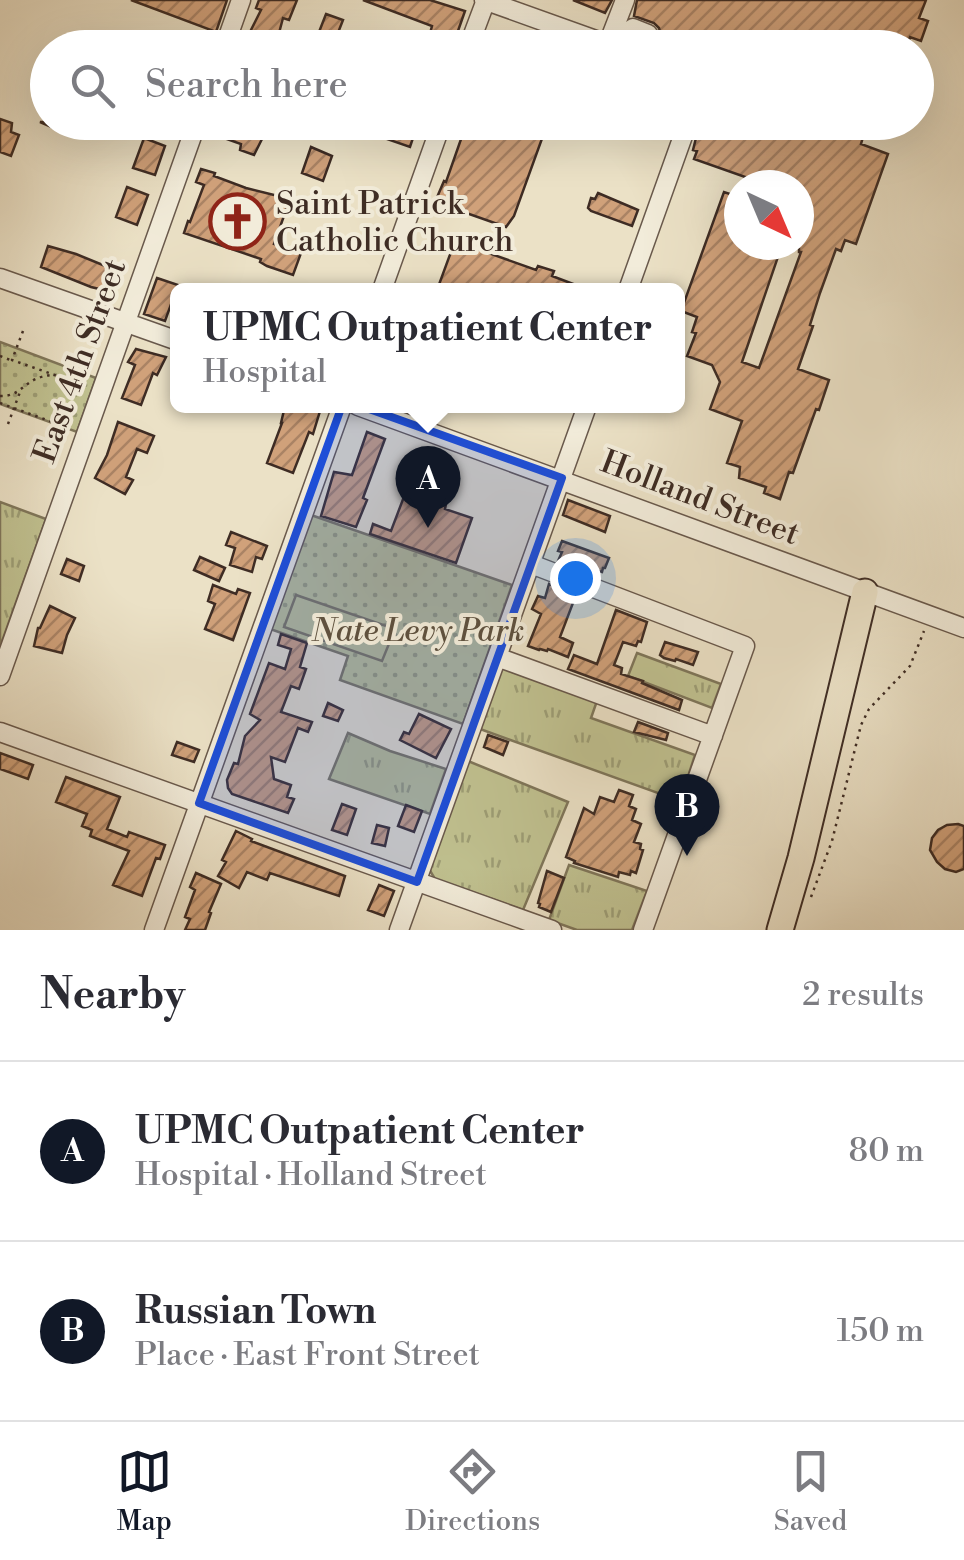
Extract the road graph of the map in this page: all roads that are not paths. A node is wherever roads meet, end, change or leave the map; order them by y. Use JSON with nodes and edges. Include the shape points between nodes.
{"nodes":[{"id":1,"x":241,"y":0,"type":"edge"},
{"id":2,"x":485,"y":0,"type":"edge"},
{"id":3,"x":625,"y":0,"type":"edge"},
{"id":4,"x":230,"y":30,"type":"edge"},
{"id":5,"x":474,"y":30,"type":"edge"},
{"id":6,"x":570,"y":30,"type":"edge"},
{"id":7,"x":618,"y":30,"type":"edge"},
{"id":8,"x":191,"y":140,"type":"edge"},
{"id":9,"x":436,"y":140,"type":"edge"},
{"id":10,"x":682,"y":140,"type":"edge"},
{"id":11,"x":0,"y":278,"type":"edge"},
{"id":12,"x":384,"y":283,"type":"edge"},
{"id":13,"x":630,"y":283,"type":"edge"},
{"id":14,"x":125,"y":322,"type":"junction"},
{"id":15,"x":170,"y":339,"type":"edge"},
{"id":16,"x":339,"y":413,"type":"edge"},
{"id":17,"x":378,"y":413,"type":"edge"},
{"id":18,"x":585,"y":413,"type":"edge"},
{"id":19,"x":562,"y":478,"type":"junction"},
{"id":20,"x":530,"y":564,"type":"junction"},
{"id":21,"x":865,"y":592,"type":"junction"},
{"id":22,"x":964,"y":628,"type":"edge"},
{"id":23,"x":497,"y":657,"type":"junction"},
{"id":24,"x":0,"y":676,"type":"edge"},
{"id":25,"x":0,"y":732,"type":"edge"},
{"id":26,"x":712,"y":736,"type":"junction"},
{"id":27,"x":199,"y":803,"type":"junction"},
{"id":28,"x":417,"y":882,"type":"junction"},
{"id":29,"x":154,"y":930,"type":"edge"},
{"id":30,"x":400,"y":930,"type":"edge"},
{"id":31,"x":552,"y":930,"type":"edge"},
{"id":32,"x":643,"y":930,"type":"edge"},
{"id":33,"x":780,"y":930,"type":"edge"}],
"edges":[{"from":1,"to":4,"type":"street"},
{"from":2,"to":5,"type":"street"},
{"from":2,"to":6,"type":"street"},
{"from":3,"to":7,"type":"street"},
{"from":8,"to":14,"type":"street","name":"East 4th Street"},
{"from":9,"to":12,"type":"street"},
{"from":10,"to":13,"type":"street"},
{"from":11,"to":14,"type":"street"},
{"from":14,"to":15,"type":"street"},
{"from":14,"to":24,"type":"street","name":"East 4th Street"},
{"from":16,"to":27,"type":"street"},
{"from":17,"to":19,"type":"street","name":"Holland Street"},
{"from":18,"to":19,"type":"street"},
{"from":19,"to":20,"type":"street"},
{"from":19,"to":21,"type":"street","name":"Holland Street"},
{"from":20,"to":23,"type":"street"},
{"from":20,"to":26,"type":"street","via":[[745,646]]},
{"from":21,"to":22,"type":"street","name":"Holland Street"},
{"from":21,"to":33,"type":"highway"},
{"from":23,"to":26,"type":"street"},
{"from":23,"to":28,"type":"street"},
{"from":25,"to":27,"type":"street"},
{"from":26,"to":32,"type":"street"},
{"from":27,"to":28,"type":"street"},
{"from":27,"to":29,"type":"street"},
{"from":28,"to":30,"type":"street"},
{"from":28,"to":31,"type":"street"}]}
